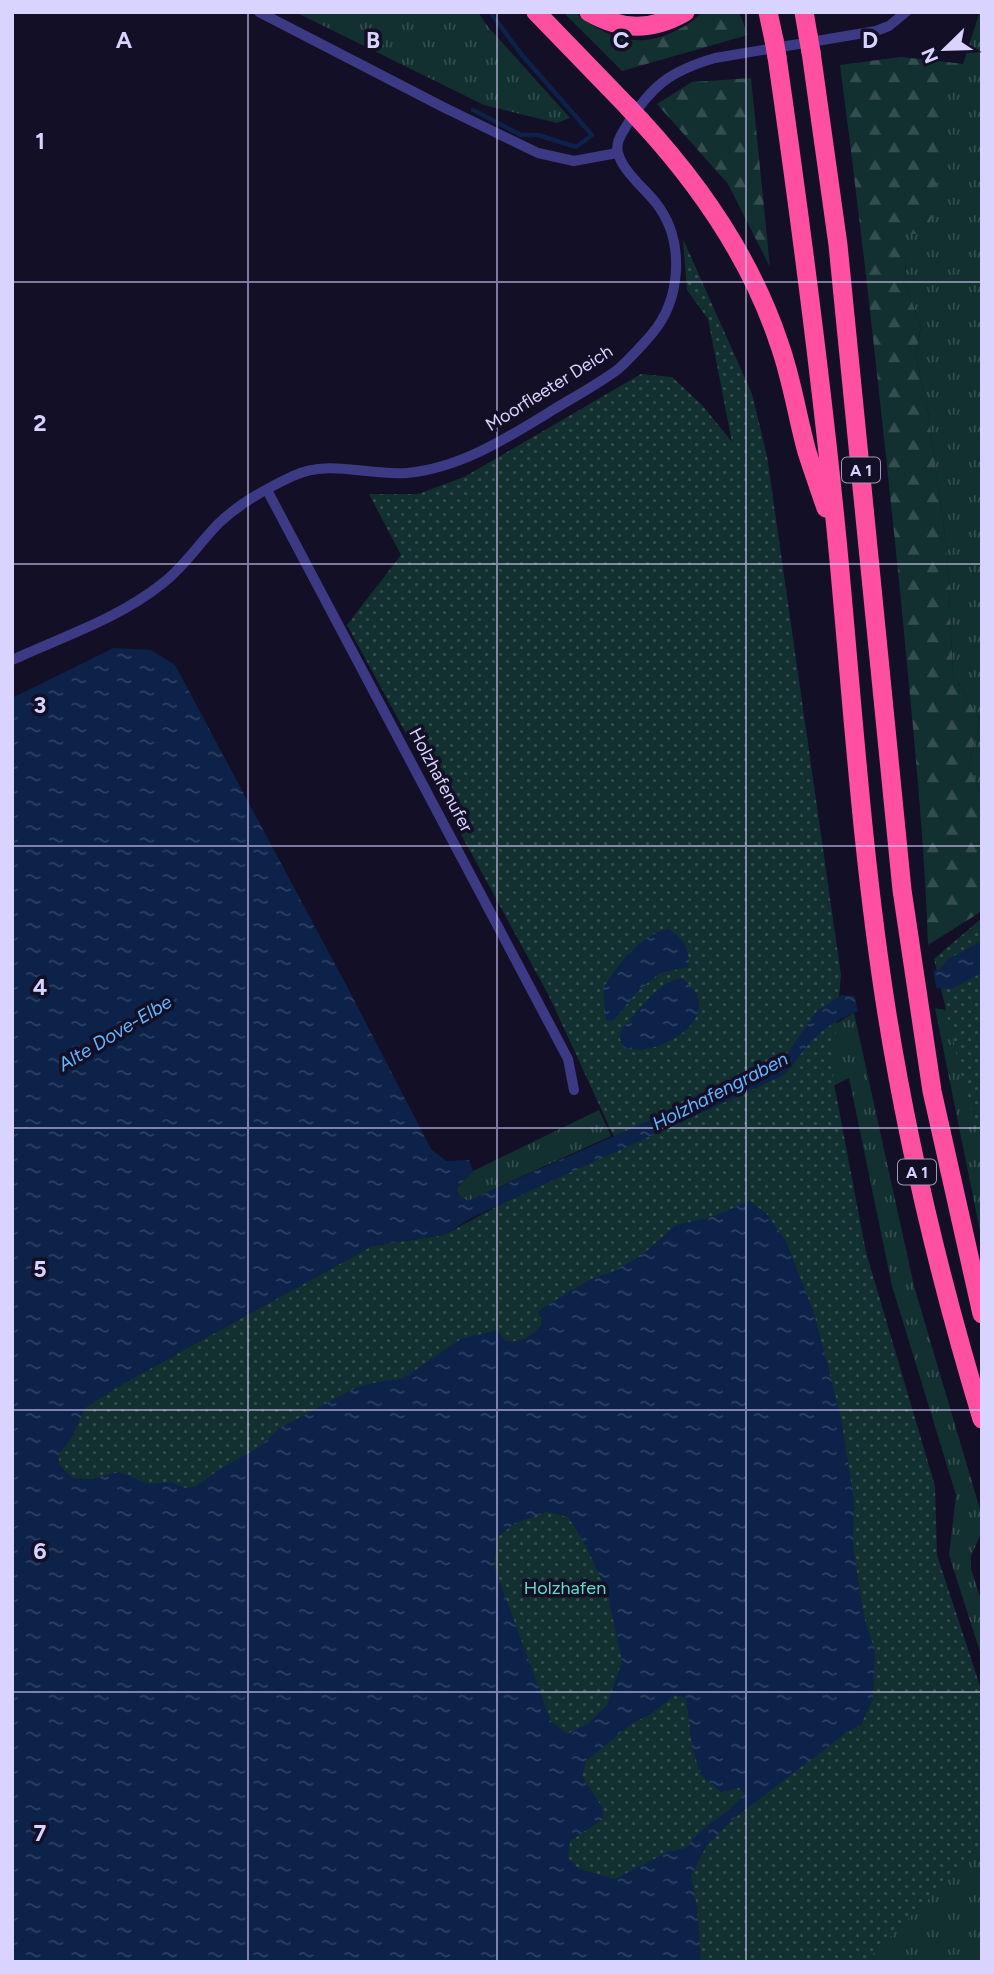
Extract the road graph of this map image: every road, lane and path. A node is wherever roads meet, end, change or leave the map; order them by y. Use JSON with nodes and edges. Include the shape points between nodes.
{"nodes":[{"id":1,"x":259,"y":12,"type":"edge"},
{"id":2,"x":536,"y":12,"type":"edge"},
{"id":3,"x":589,"y":12,"type":"edge"},
{"id":4,"x":684,"y":12,"type":"edge"},
{"id":5,"x":768,"y":12,"type":"edge"},
{"id":6,"x":804,"y":12,"type":"edge"},
{"id":7,"x":906,"y":12,"type":"edge"},
{"id":8,"x":617,"y":153,"type":"junction"},
{"id":9,"x":267,"y":490,"type":"junction"},
{"id":10,"x":837,"y":543,"type":"junction"},
{"id":11,"x":12,"y":660,"type":"edge"},
{"id":12,"x":574,"y":1090,"type":"dead end"},
{"id":13,"x":982,"y":1314,"type":"edge"},
{"id":14,"x":982,"y":1419,"type":"edge"}],
"edges":[{"from":1,"to":8,"type":"street","via":[[538,153],[574,161]]},
{"from":2,"to":10,"type":"highway","via":[[676,160],[739,251],[767,309],[790,376],[807,451]]},
{"from":3,"to":4,"type":"highway","via":[[632,28],[664,23]]},
{"from":5,"to":10,"type":"highway","number":"A 1","via":[[805,250]]},
{"from":6,"to":13,"type":"highway","number":"A 1","via":[[838,246],[902,890],[918,1006]]},
{"from":7,"to":8,"type":"street","via":[[876,31],[693,64],[656,86],[643,100],[619,139]]},
{"from":8,"to":9,"type":"street","name":"Moorfleeter Deich","via":[[658,205],[675,248],[677,273],[666,313],[617,369],[508,437],[443,466],[404,473],[311,469]]},
{"from":9,"to":11,"type":"street","name":"Moorfleeter Deich","via":[[219,523],[154,590],[122,610]]},
{"from":9,"to":12,"type":"street","name":"Holzhafenufer","via":[[568,1059]]},
{"from":10,"to":14,"type":"highway","number":"A 1","via":[[855,750],[887,1017],[920,1187]]}]}
